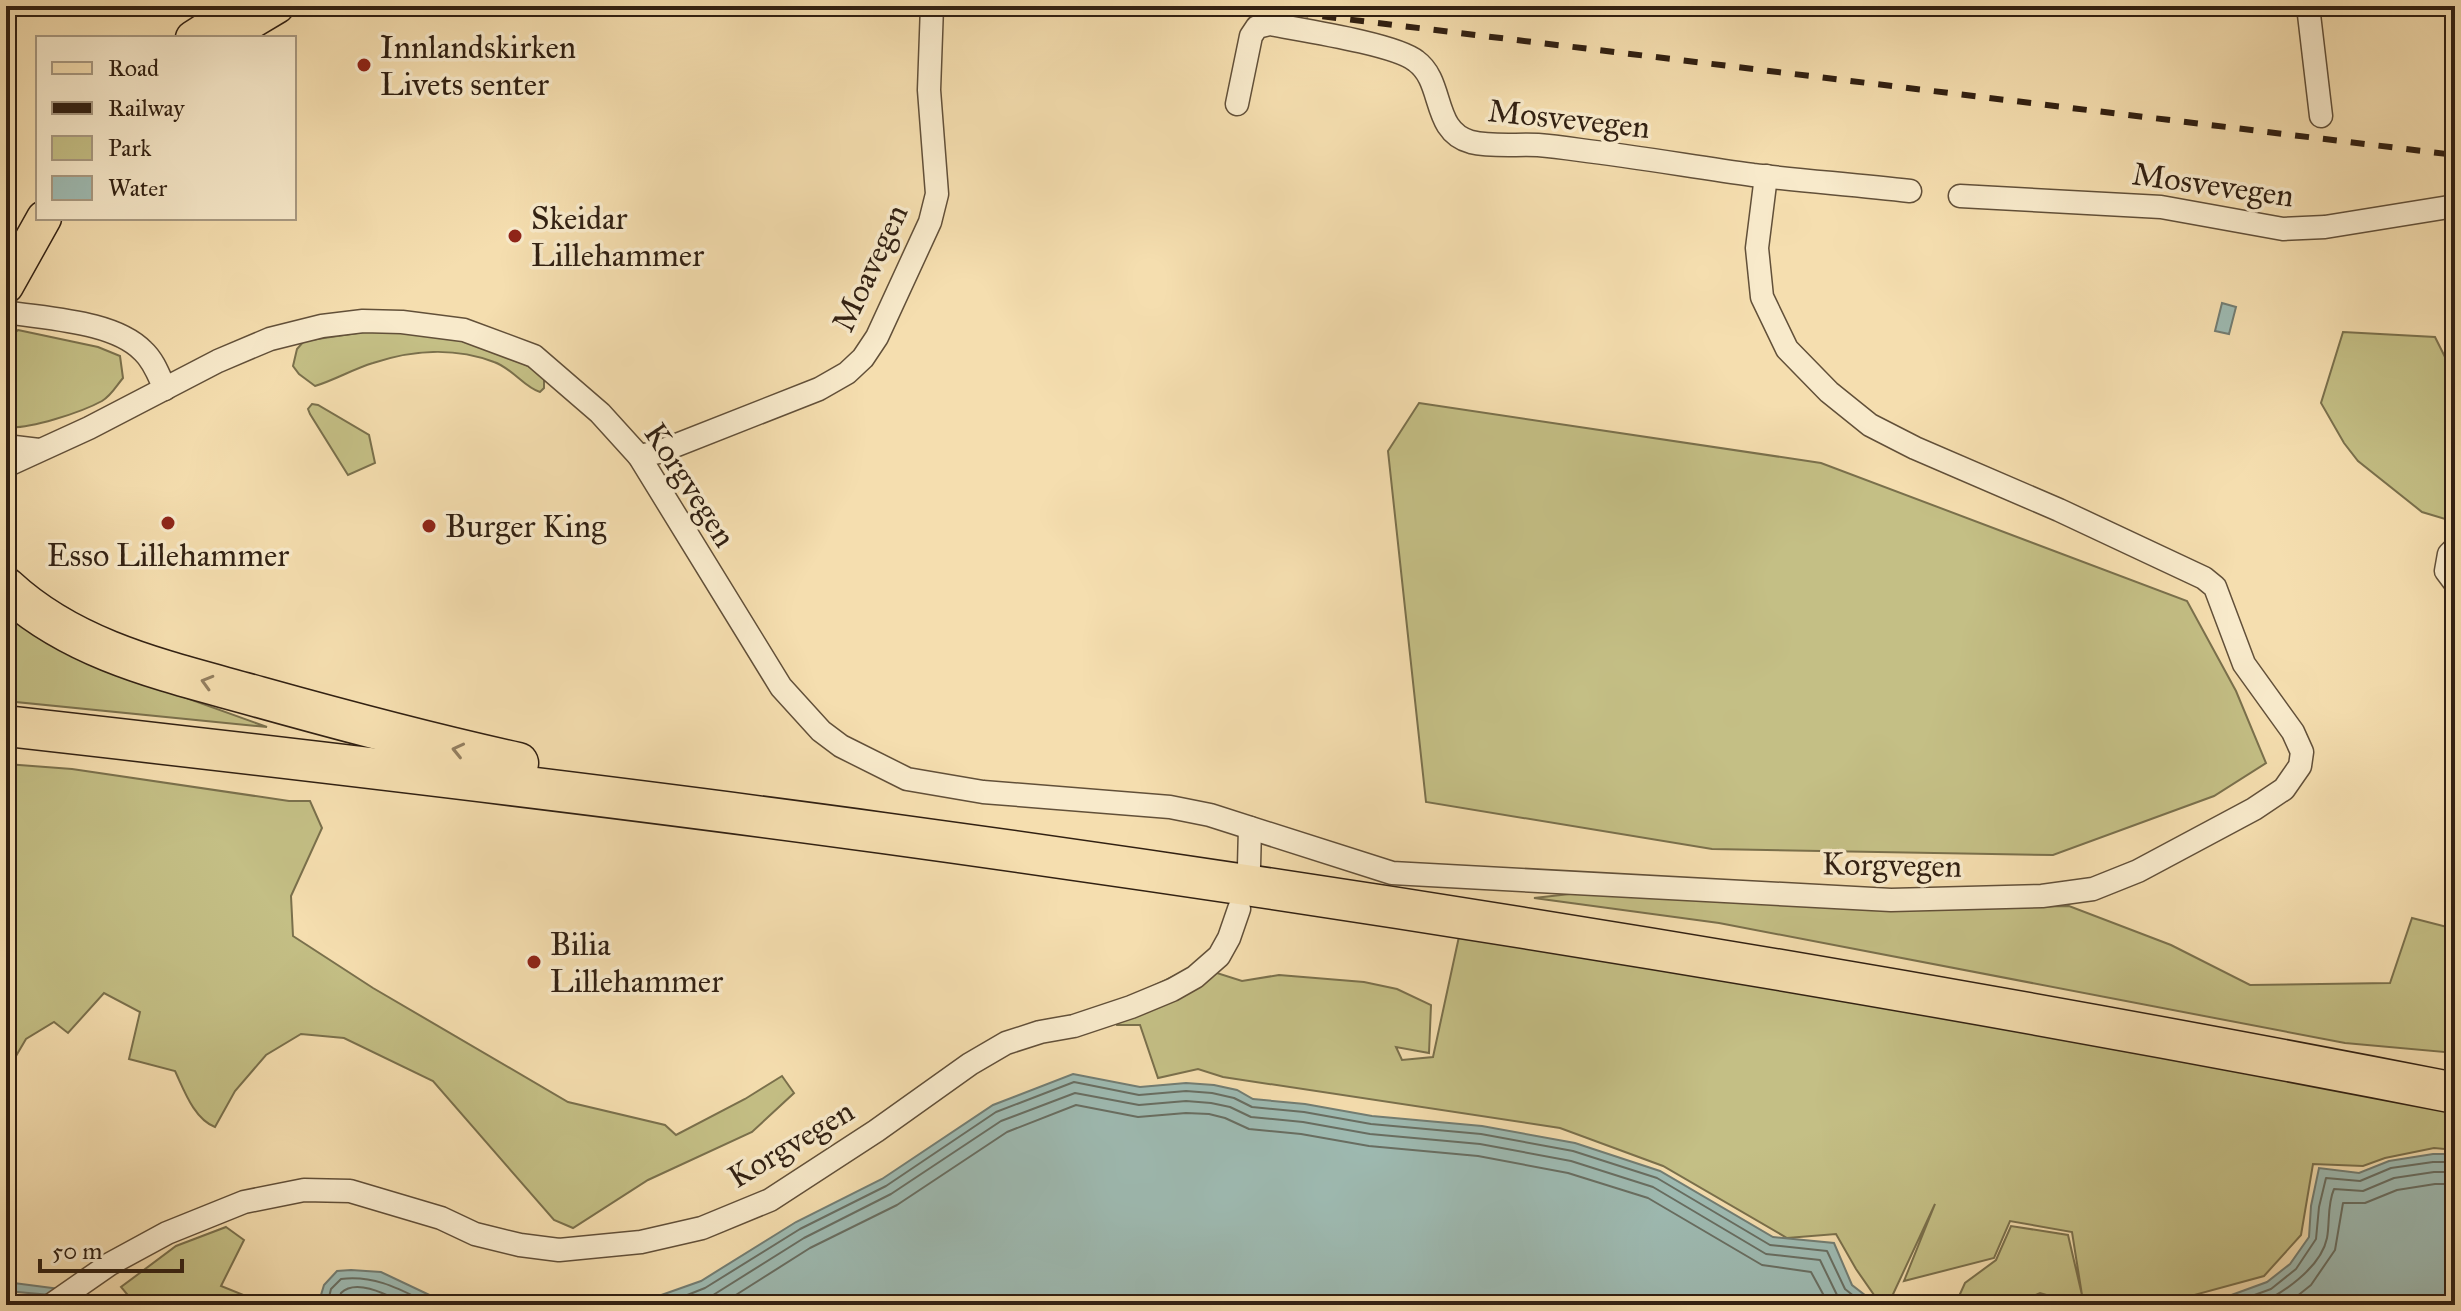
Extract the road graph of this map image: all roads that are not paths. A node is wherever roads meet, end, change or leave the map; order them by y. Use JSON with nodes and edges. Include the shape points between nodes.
{"nodes":[{"id":1,"x":244,"y":6,"type":"edge"},
{"id":2,"x":277,"y":6,"type":"edge"},
{"id":3,"x":932,"y":6,"type":"edge"},
{"id":4,"x":2308,"y":6,"type":"edge"},
{"id":5,"x":196,"y":36,"type":"edge"},
{"id":6,"x":226,"y":36,"type":"edge"},
{"id":7,"x":1237,"y":104,"type":"dead end"},
{"id":8,"x":2321,"y":116,"type":"dead end"},
{"id":9,"x":1766,"y":176,"type":"junction"},
{"id":10,"x":1910,"y":191,"type":"dead end"},
{"id":11,"x":36,"y":196,"type":"edge"},
{"id":12,"x":1960,"y":196,"type":"dead end"},
{"id":13,"x":2455,"y":206,"type":"edge"},
{"id":14,"x":43,"y":220,"type":"edge"},
{"id":15,"x":6,"y":242,"type":"edge"},
{"id":16,"x":8,"y":281,"type":"edge"},
{"id":17,"x":6,"y":312,"type":"edge"},
{"id":18,"x":165,"y":389,"type":"junction"},
{"id":19,"x":6,"y":446,"type":"edge"},
{"id":20,"x":39,"y":450,"type":"junction"},
{"id":21,"x":639,"y":456,"type":"junction"},
{"id":22,"x":6,"y":466,"type":"edge"},
{"id":23,"x":2455,"y":548,"type":"edge"},
{"id":24,"x":2455,"y":583,"type":"edge"},
{"id":25,"x":6,"y":588,"type":"edge"},
{"id":26,"x":6,"y":726,"type":"edge"},
{"id":27,"x":1250,"y":828,"type":"junction"},
{"id":28,"x":945,"y":842,"type":"junction"},
{"id":29,"x":1249,"y":866,"type":"dead end"},
{"id":30,"x":1239,"y":909,"type":"dead end"},
{"id":31,"x":2455,"y":1093,"type":"edge"},
{"id":32,"x":54,"y":1303,"type":"edge"}],
"edges":[{"from":1,"to":5,"type":"main road"},
{"from":2,"to":6,"type":"main road"},
{"from":3,"to":21,"type":"street","name":"Moavegen","via":[[929,90],[937,194],[923,237],[870,348],[847,373],[819,389]]},
{"from":4,"to":8,"type":"street"},
{"from":7,"to":9,"type":"street","name":"Mosvevegen","via":[[1251,36],[1257,27],[1270,24],[1412,58],[1424,67],[1444,122],[1471,142],[1580,150]]},
{"from":9,"to":10,"type":"street","name":"Mosvevegen"},
{"from":9,"to":27,"type":"street","name":"Korgvegen","via":[[1757,248],[1762,297],[1787,349],[1870,425],[2189,569],[2215,587],[2244,664],[2302,752],[2300,766],[2284,789],[2138,871],[2093,889],[2042,896],[1891,900],[1432,877],[1392,873]]},
{"from":11,"to":15,"type":"main road"},
{"from":12,"to":13,"type":"street","name":"Mosvevegen","via":[[2161,207],[2295,230]]},
{"from":14,"to":16,"type":"main road"},
{"from":17,"to":18,"type":"street","via":[[132,340],[146,353]]},
{"from":18,"to":20,"type":"street","name":"Korgvegen"},
{"from":18,"to":21,"type":"street","name":"Korgvegen","via":[[257,345],[322,326],[363,321],[434,325],[464,330],[534,356],[600,413]]},
{"from":19,"to":20,"type":"street"},
{"from":20,"to":22,"type":"street","name":"Korgvegen"},
{"from":21,"to":27,"type":"street","name":"Korgvegen","via":[[781,687],[841,746],[907,779],[983,792],[1170,807]]},
{"from":23,"to":24,"type":"street","via":[[2446,571]]},
{"from":28,"to":25,"type":"highway","one_way":true,"via":[[919,828],[871,817],[536,767],[301,709],[87,643],[54,626]]},
{"from":26,"to":28,"type":"highway"},
{"from":27,"to":29,"type":"street"},
{"from":28,"to":31,"type":"highway","via":[[1691,955]]},
{"from":30,"to":32,"type":"street","name":"Korgvegen","via":[[1219,956],[1195,977],[1131,1007],[1006,1043],[770,1200],[702,1228],[641,1242],[559,1250],[475,1234],[350,1191],[304,1190],[244,1202],[167,1233]]}]}
